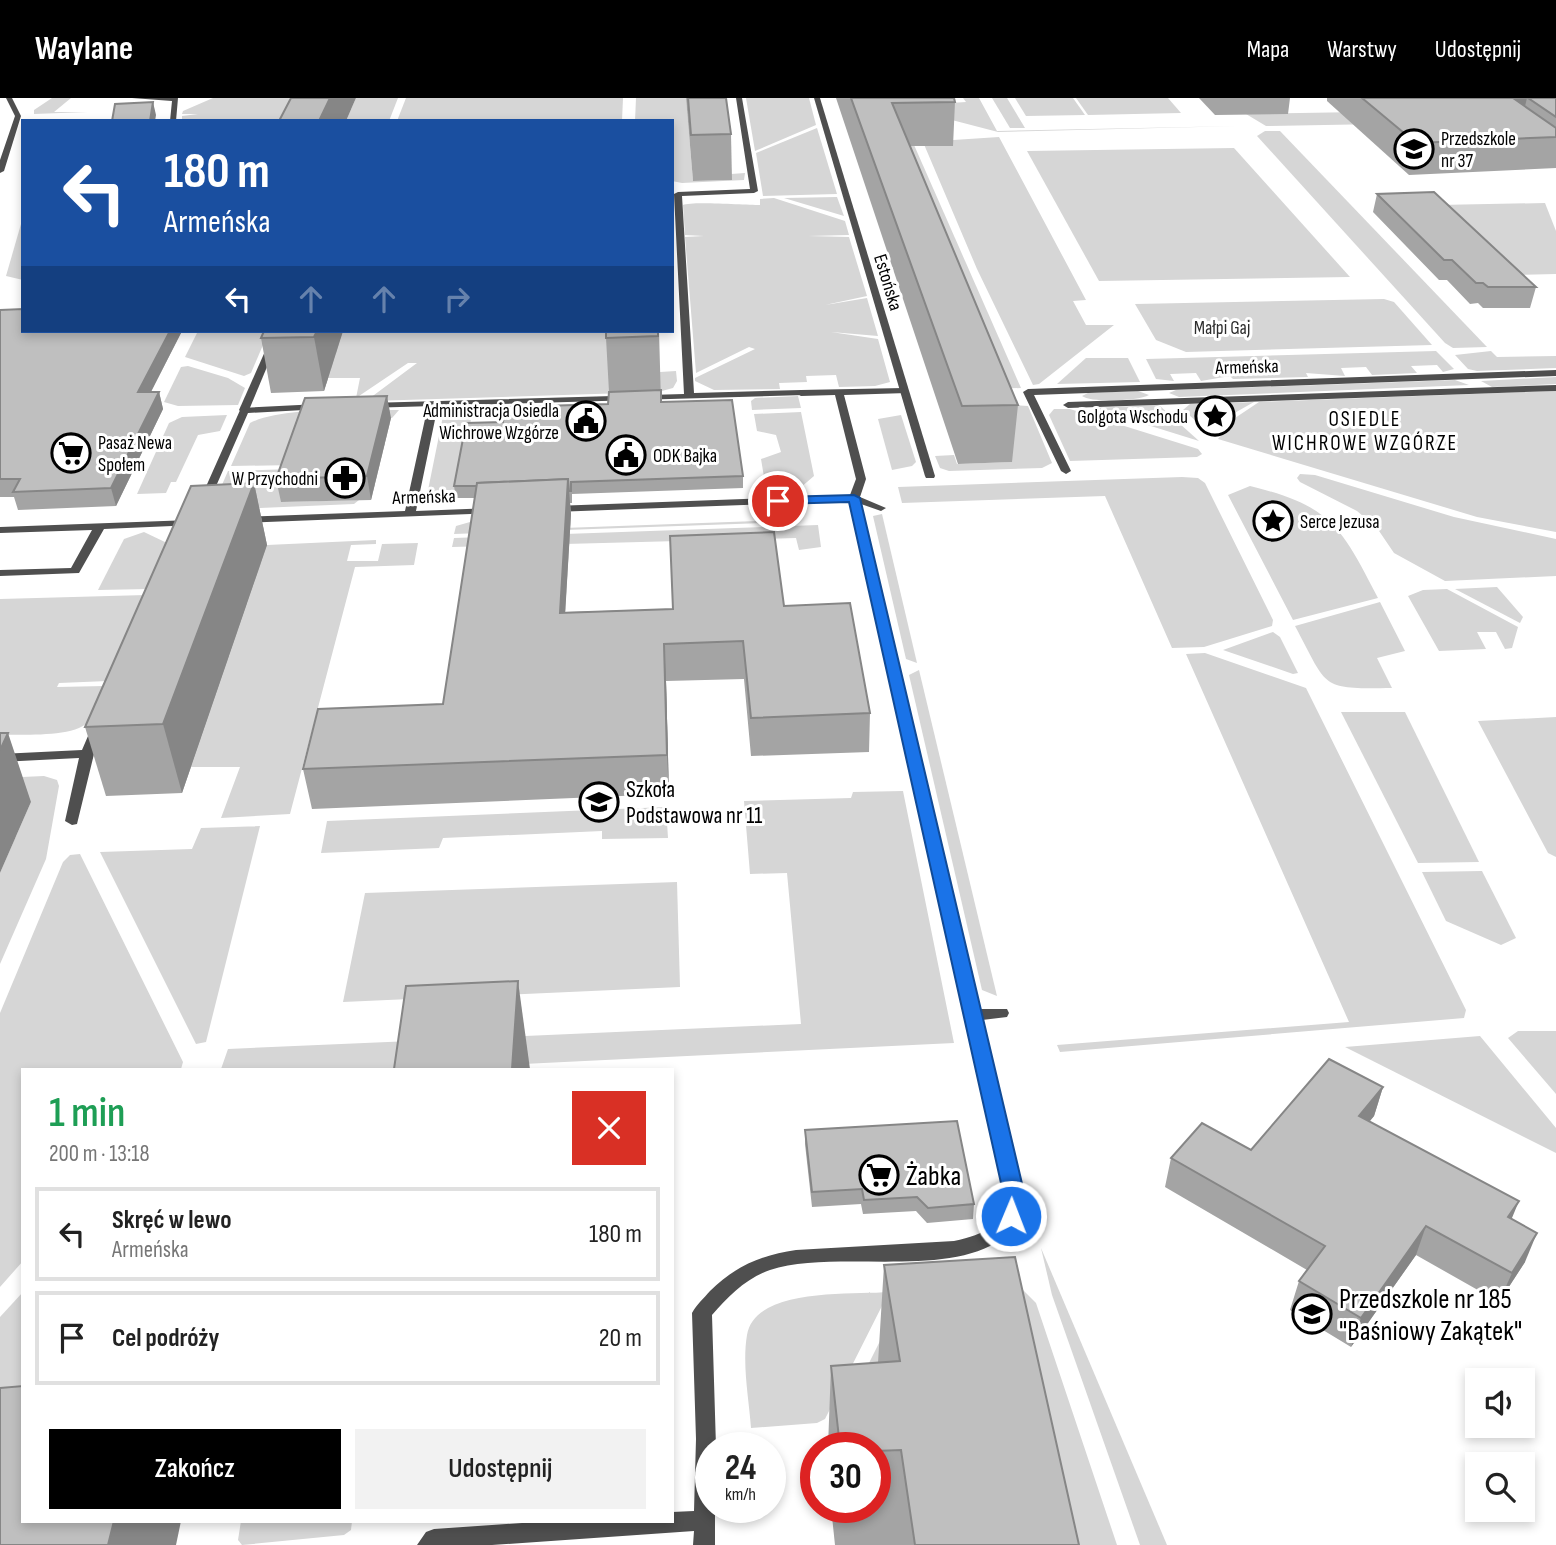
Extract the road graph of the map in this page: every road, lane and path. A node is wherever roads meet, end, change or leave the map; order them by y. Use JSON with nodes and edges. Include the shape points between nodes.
{"nodes":[{"id":1,"x":9,"y":98,"type":"edge"},
{"id":2,"x":135,"y":98,"type":"edge"},
{"id":3,"x":739,"y":98,"type":"edge"},
{"id":4,"x":817,"y":98,"type":"edge"},
{"id":5,"x":173,"y":119,"type":"edge"},
{"id":6,"x":0,"y":171,"type":"edge"},
{"id":7,"x":277,"y":333,"type":"edge"},
{"id":8,"x":1556,"y":373,"type":"edge"},
{"id":9,"x":1556,"y":388,"type":"edge"},
{"id":10,"x":904,"y":391,"type":"junction"},
{"id":11,"x":839,"y":393,"type":"junction"},
{"id":12,"x":689,"y":396,"type":"junction"},
{"id":13,"x":1068,"y":405,"type":"dead end"},
{"id":14,"x":354,"y":406,"type":"edge"},
{"id":15,"x":327,"y":407,"type":"edge"},
{"id":16,"x":433,"y":407,"type":"junction"},
{"id":17,"x":244,"y":410,"type":"junction"},
{"id":18,"x":1066,"y":471,"type":"dead end"},
{"id":19,"x":930,"y":476,"type":"dead end"},
{"id":20,"x":854,"y":498,"type":"junction"},
{"id":21,"x":881,"y":508,"type":"dead end"},
{"id":22,"x":543,"y":509,"type":"edge"},
{"id":23,"x":503,"y":511,"type":"edge"},
{"id":24,"x":410,"y":514,"type":"junction"},
{"id":25,"x":234,"y":521,"type":"edge"},
{"id":26,"x":206,"y":522,"type":"edge"},
{"id":27,"x":100,"y":526,"type":"junction"},
{"id":28,"x":190,"y":528,"type":"junction"},
{"id":29,"x":0,"y":530,"type":"edge"},
{"id":30,"x":0,"y":573,"type":"edge"},
{"id":31,"x":102,"y":719,"type":"edge"},
{"id":32,"x":87,"y":754,"type":"junction"},
{"id":33,"x":0,"y":758,"type":"edge"},
{"id":34,"x":72,"y":821,"type":"dead end"},
{"id":35,"x":1001,"y":1013,"type":"dead end"},
{"id":36,"x":973,"y":1014,"type":"junction"},
{"id":37,"x":706,"y":1432,"type":"edge"},
{"id":38,"x":695,"y":1520,"type":"edge"},
{"id":39,"x":674,"y":1522,"type":"edge"},
{"id":40,"x":660,"y":1523,"type":"edge"},
{"id":41,"x":702,"y":1523,"type":"edge"},
{"id":42,"x":428,"y":1545,"type":"edge"},
{"id":43,"x":704,"y":1545,"type":"edge"}],
"edges":[{"from":1,"to":6,"type":"street","via":[[18,116]]},
{"from":2,"to":5,"type":"street","via":[[175,99]]},
{"from":3,"to":12,"type":"street","via":[[754,191],[678,194]]},
{"from":4,"to":10,"type":"street","name":"Estońska"},
{"from":7,"to":17,"type":"street"},
{"from":8,"to":18,"type":"street","name":"Armeńska","via":[[1028,392]]},
{"from":9,"to":13,"type":"street","name":"Armeńska"},
{"from":10,"to":11,"type":"street"},
{"from":10,"to":19,"type":"street","name":"Estońska"},
{"from":11,"to":12,"type":"street"},
{"from":11,"to":20,"type":"street","via":[[861,479]]},
{"from":12,"to":16,"type":"street"},
{"from":14,"to":16,"type":"street"},
{"from":15,"to":17,"type":"street"},
{"from":16,"to":24,"type":"street"},
{"from":17,"to":28,"type":"street"},
{"from":20,"to":21,"type":"street"},
{"from":20,"to":22,"type":"street"},
{"from":20,"to":36,"type":"street"},
{"from":23,"to":24,"type":"street","name":"Armeńska"},
{"from":24,"to":25,"type":"street","name":"Armeńska"},
{"from":26,"to":28,"type":"street"},
{"from":27,"to":28,"type":"street"},
{"from":27,"to":29,"type":"street"},
{"from":27,"to":30,"type":"street","via":[[75,571]]},
{"from":31,"to":32,"type":"street"},
{"from":32,"to":33,"type":"street"},
{"from":32,"to":34,"type":"street"},
{"from":35,"to":36,"type":"street"},
{"from":36,"to":37,"type":"street","via":[[1014,1192],[1011,1216],[993,1236],[962,1248],[774,1261],[735,1277],[702,1313]]},
{"from":38,"to":39,"type":"street"},
{"from":40,"to":42,"type":"street","via":[[434,1539]]},
{"from":41,"to":43,"type":"street"}]}
